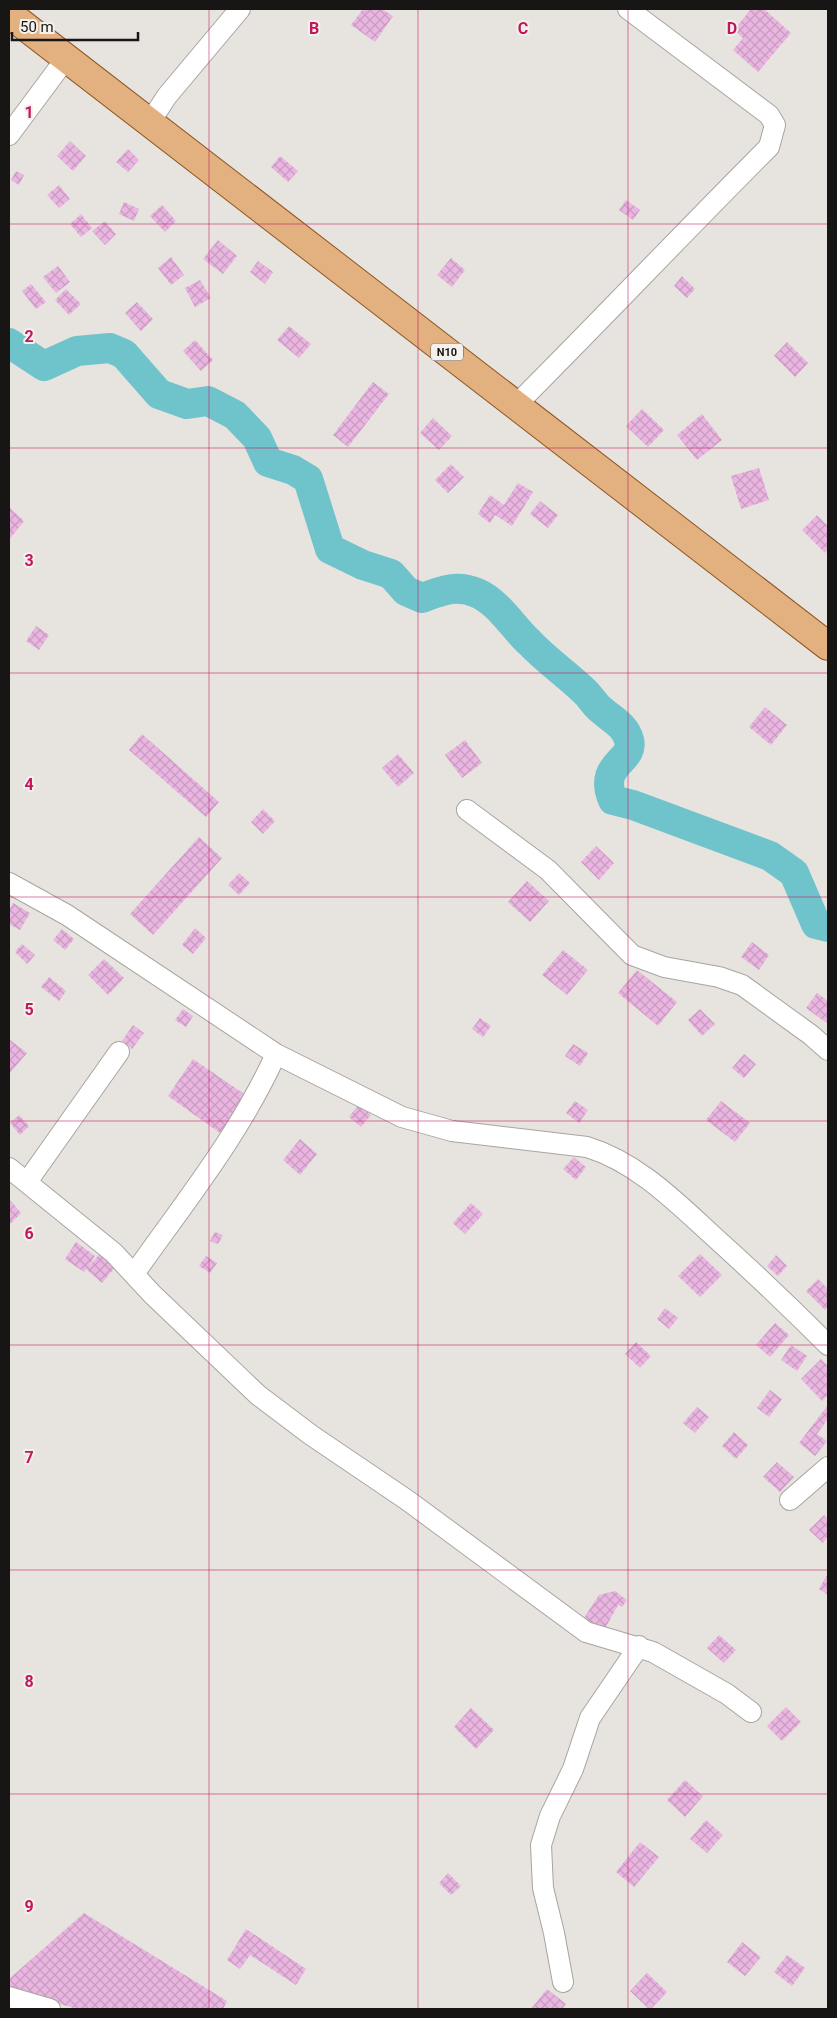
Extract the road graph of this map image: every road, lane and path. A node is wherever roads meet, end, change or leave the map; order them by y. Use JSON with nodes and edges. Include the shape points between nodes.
{"nodes":[{"id":1,"x":240,"y":9,"type":"edge"},
{"id":2,"x":628,"y":9,"type":"edge"},
{"id":3,"x":9,"y":14,"type":"edge"},
{"id":4,"x":67,"y":58,"type":"junction"},
{"id":5,"x":150,"y":122,"type":"junction"},
{"id":6,"x":9,"y":136,"type":"edge"},
{"id":7,"x":516,"y":405,"type":"junction"},
{"id":8,"x":828,"y":646,"type":"edge"},
{"id":9,"x":467,"y":810,"type":"dead end"},
{"id":10,"x":9,"y":883,"type":"edge"},
{"id":11,"x":828,"y":1050,"type":"edge"},
{"id":12,"x":119,"y":1052,"type":"dead end"},
{"id":13,"x":276,"y":1054,"type":"junction"},
{"id":14,"x":9,"y":1168,"type":"edge"},
{"id":15,"x":27,"y":1182,"type":"junction"},
{"id":16,"x":134,"y":1274,"type":"junction"},
{"id":17,"x":828,"y":1345,"type":"edge"},
{"id":18,"x":828,"y":1466,"type":"edge"},
{"id":19,"x":790,"y":1500,"type":"dead end"},
{"id":20,"x":639,"y":1646,"type":"junction"},
{"id":21,"x":751,"y":1712,"type":"dead end"},
{"id":22,"x":563,"y":1982,"type":"dead end"},
{"id":23,"x":9,"y":1997,"type":"edge"},
{"id":24,"x":50,"y":2009,"type":"edge"}],
"edges":[{"from":1,"to":5,"type":"street","via":[[167,96]]},
{"from":2,"to":7,"type":"street","via":[[769,115],[775,125],[773,136],[769,147]]},
{"from":3,"to":4,"type":"main road","number":"N10"},
{"from":4,"to":5,"type":"main road","number":"N10"},
{"from":4,"to":6,"type":"street"},
{"from":5,"to":7,"type":"main road","number":"N10"},
{"from":7,"to":8,"type":"main road","number":"N10"},
{"from":9,"to":11,"type":"street","via":[[548,870],[632,955],[664,967],[719,977],[742,985]]},
{"from":10,"to":13,"type":"street","via":[[67,915]]},
{"from":12,"to":15,"type":"street"},
{"from":13,"to":16,"type":"street","via":[[259,1092],[231,1138]]},
{"from":13,"to":17,"type":"street","via":[[419,1123],[452,1131],[587,1147],[606,1153],[635,1170],[678,1204],[781,1297]]},
{"from":14,"to":15,"type":"street"},
{"from":15,"to":16,"type":"street","via":[[114,1253]]},
{"from":16,"to":20,"type":"street","via":[[258,1395],[310,1435],[414,1505],[586,1632]]},
{"from":18,"to":19,"type":"street"},
{"from":20,"to":21,"type":"street","via":[[727,1694]]},
{"from":20,"to":22,"type":"street","via":[[590,1718],[541,1845],[542,1888]]},
{"from":23,"to":24,"type":"street"}]}
